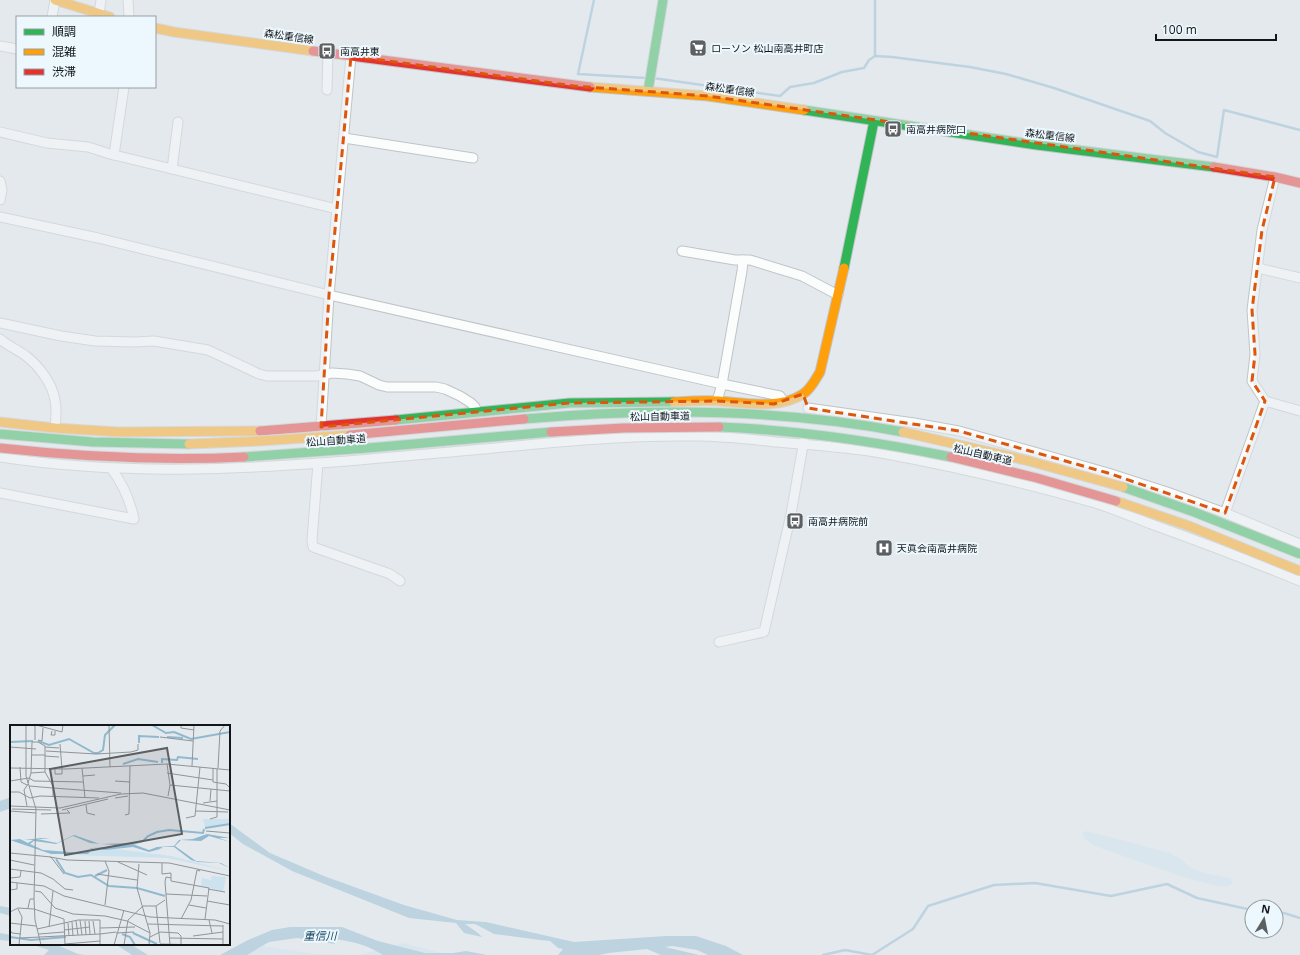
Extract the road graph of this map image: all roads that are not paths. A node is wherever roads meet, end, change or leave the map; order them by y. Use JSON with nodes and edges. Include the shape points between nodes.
{"nodes":[{"id":1,"x":55,"y":0,"type":"edge"},
{"id":2,"x":101,"y":0,"type":"edge"},
{"id":3,"x":128,"y":0,"type":"edge"},
{"id":4,"x":663,"y":0,"type":"edge"},
{"id":5,"x":99,"y":14,"type":"junction"},
{"id":6,"x":52,"y":16,"type":"edge"},
{"id":7,"x":106,"y":16,"type":"edge"},
{"id":8,"x":128,"y":16,"type":"edge"},
{"id":9,"x":156,"y":28,"type":"edge"},
{"id":10,"x":0,"y":46,"type":"edge"},
{"id":11,"x":16,"y":49,"type":"edge"},
{"id":12,"x":328,"y":53,"type":"junction"},
{"id":13,"x":352,"y":56,"type":"junction"},
{"id":14,"x":124,"y":88,"type":"edge"},
{"id":15,"x":327,"y":90,"type":"dead end"},
{"id":16,"x":648,"y":91,"type":"junction"},
{"id":17,"x":874,"y":121,"type":"junction"},
{"id":18,"x":178,"y":122,"type":"dead end"},
{"id":19,"x":0,"y":132,"type":"edge"},
{"id":20,"x":344,"y":138,"type":"junction"},
{"id":21,"x":114,"y":155,"type":"junction"},
{"id":22,"x":473,"y":158,"type":"dead end"},
{"id":23,"x":172,"y":169,"type":"junction"},
{"id":24,"x":1275,"y":177,"type":"junction"},
{"id":25,"x":0,"y":181,"type":"edge"},
{"id":26,"x":1300,"y":182,"type":"edge"},
{"id":27,"x":0,"y":200,"type":"edge"},
{"id":28,"x":337,"y":208,"type":"junction"},
{"id":29,"x":0,"y":217,"type":"edge"},
{"id":30,"x":682,"y":251,"type":"dead end"},
{"id":31,"x":743,"y":260,"type":"junction"},
{"id":32,"x":1258,"y":268,"type":"junction"},
{"id":33,"x":1300,"y":278,"type":"edge"},
{"id":34,"x":329,"y":295,"type":"junction"},
{"id":35,"x":838,"y":295,"type":"junction"},
{"id":36,"x":0,"y":323,"type":"edge"},
{"id":37,"x":0,"y":339,"type":"edge"},
{"id":38,"x":324,"y":374,"type":"junction"},
{"id":39,"x":722,"y":384,"type":"junction"},
{"id":40,"x":803,"y":394,"type":"junction"},
{"id":41,"x":717,"y":401,"type":"junction"},
{"id":42,"x":1265,"y":401,"type":"junction"},
{"id":43,"x":784,"y":402,"type":"junction"},
{"id":44,"x":808,"y":408,"type":"junction"},
{"id":45,"x":477,"y":412,"type":"junction"},
{"id":46,"x":1300,"y":412,"type":"edge"},
{"id":47,"x":0,"y":422,"type":"edge"},
{"id":48,"x":321,"y":427,"type":"junction"},
{"id":49,"x":55,"y":428,"type":"junction"},
{"id":50,"x":0,"y":434,"type":"edge"},
{"id":51,"x":804,"y":444,"type":"junction"},
{"id":52,"x":0,"y":448,"type":"edge"},
{"id":53,"x":0,"y":457,"type":"edge"},
{"id":54,"x":318,"y":463,"type":"junction"},
{"id":55,"x":111,"y":468,"type":"junction"},
{"id":56,"x":0,"y":492,"type":"edge"},
{"id":57,"x":1225,"y":514,"type":"junction"},
{"id":58,"x":1300,"y":544,"type":"edge"},
{"id":59,"x":1300,"y":554,"type":"edge"},
{"id":60,"x":1300,"y":571,"type":"edge"},
{"id":61,"x":400,"y":581,"type":"dead end"},
{"id":62,"x":1300,"y":581,"type":"edge"},
{"id":63,"x":719,"y":642,"type":"dead end"}],
"edges":[{"from":1,"to":5,"type":"main road"},
{"from":1,"to":6,"type":"street"},
{"from":2,"to":5,"type":"street"},
{"from":3,"to":8,"type":"street"},
{"from":4,"to":16,"type":"main road"},
{"from":5,"to":7,"type":"main road"},
{"from":9,"to":12,"type":"main road","name":"森松重信線"},
{"from":10,"to":11,"type":"street"},
{"from":12,"to":13,"type":"main road","name":"森松重信線"},
{"from":12,"to":15,"type":"street"},
{"from":13,"to":16,"type":"main road","name":"森松重信線","via":[[574,86]]},
{"from":13,"to":20,"type":"street"},
{"from":14,"to":21,"type":"street"},
{"from":16,"to":17,"type":"main road","name":"森松重信線","via":[[708,96]]},
{"from":17,"to":24,"type":"main road","name":"森松重信線"},
{"from":17,"to":35,"type":"main road"},
{"from":18,"to":23,"type":"street"},
{"from":19,"to":21,"type":"street","via":[[46,143],[88,147]]},
{"from":20,"to":22,"type":"street"},
{"from":20,"to":28,"type":"street"},
{"from":21,"to":23,"type":"street"},
{"from":23,"to":28,"type":"street"},
{"from":24,"to":26,"type":"main road","name":"森松重信線"},
{"from":24,"to":32,"type":"street","via":[[1262,230]]},
{"from":25,"to":27,"type":"street"},
{"from":28,"to":34,"type":"street"},
{"from":29,"to":34,"type":"street","via":[[98,238]]},
{"from":30,"to":31,"type":"street"},
{"from":31,"to":35,"type":"street","via":[[802,276]]},
{"from":31,"to":39,"type":"street"},
{"from":32,"to":33,"type":"street"},
{"from":32,"to":42,"type":"street","via":[[1252,310],[1255,354],[1252,381]]},
{"from":34,"to":38,"type":"street"},
{"from":34,"to":39,"type":"street"},
{"from":35,"to":40,"type":"main road","via":[[820,372]]},
{"from":36,"to":38,"type":"street","via":[[95,341],[154,341],[208,350],[267,376]]},
{"from":37,"to":49,"type":"street","via":[[31,361],[49,384],[55,399]]},
{"from":38,"to":45,"type":"street","via":[[360,376],[387,387],[445,389],[471,403]]},
{"from":38,"to":48,"type":"street"},
{"from":39,"to":41,"type":"street"},
{"from":39,"to":43,"type":"street","via":[[780,396]]},
{"from":40,"to":43,"type":"main road"},
{"from":40,"to":44,"type":"street"},
{"from":41,"to":43,"type":"main road","via":[[774,404]]},
{"from":41,"to":45,"type":"main road","via":[[570,403]]},
{"from":42,"to":46,"type":"street"},
{"from":42,"to":57,"type":"street"},
{"from":44,"to":51,"type":"street"},
{"from":44,"to":57,"type":"street","via":[[960,432],[1108,473]]},
{"from":45,"to":48,"type":"main road"},
{"from":47,"to":49,"type":"main road"},
{"from":48,"to":49,"type":"main road","via":[[247,432],[135,432]]},
{"from":50,"to":59,"type":"main road","name":"松山自動車道","bridge":true,"via":[[104,443],[178,444],[250,442],[640,412],[720,412],[792,417],[866,426],[959,443],[1058,468],[1155,498]]},
{"from":51,"to":54,"type":"street","via":[[697,436],[640,437]]},
{"from":51,"to":62,"type":"street","via":[[879,453],[960,468],[1098,504]]},
{"from":51,"to":63,"type":"street","via":[[764,632]]},
{"from":52,"to":60,"type":"main road","name":"松山自動車道","bridge":true,"via":[[104,458],[178,459],[351,450],[554,431],[641,427],[720,427],[791,431],[879,443],[957,458],[1053,482],[1150,512]]},
{"from":53,"to":55,"type":"street"},
{"from":54,"to":55,"type":"street","via":[[202,468]]},
{"from":54,"to":61,"type":"street","via":[[313,547],[390,574]]},
{"from":55,"to":56,"type":"street","via":[[126,491],[134,519]]},
{"from":57,"to":58,"type":"street"}]}
